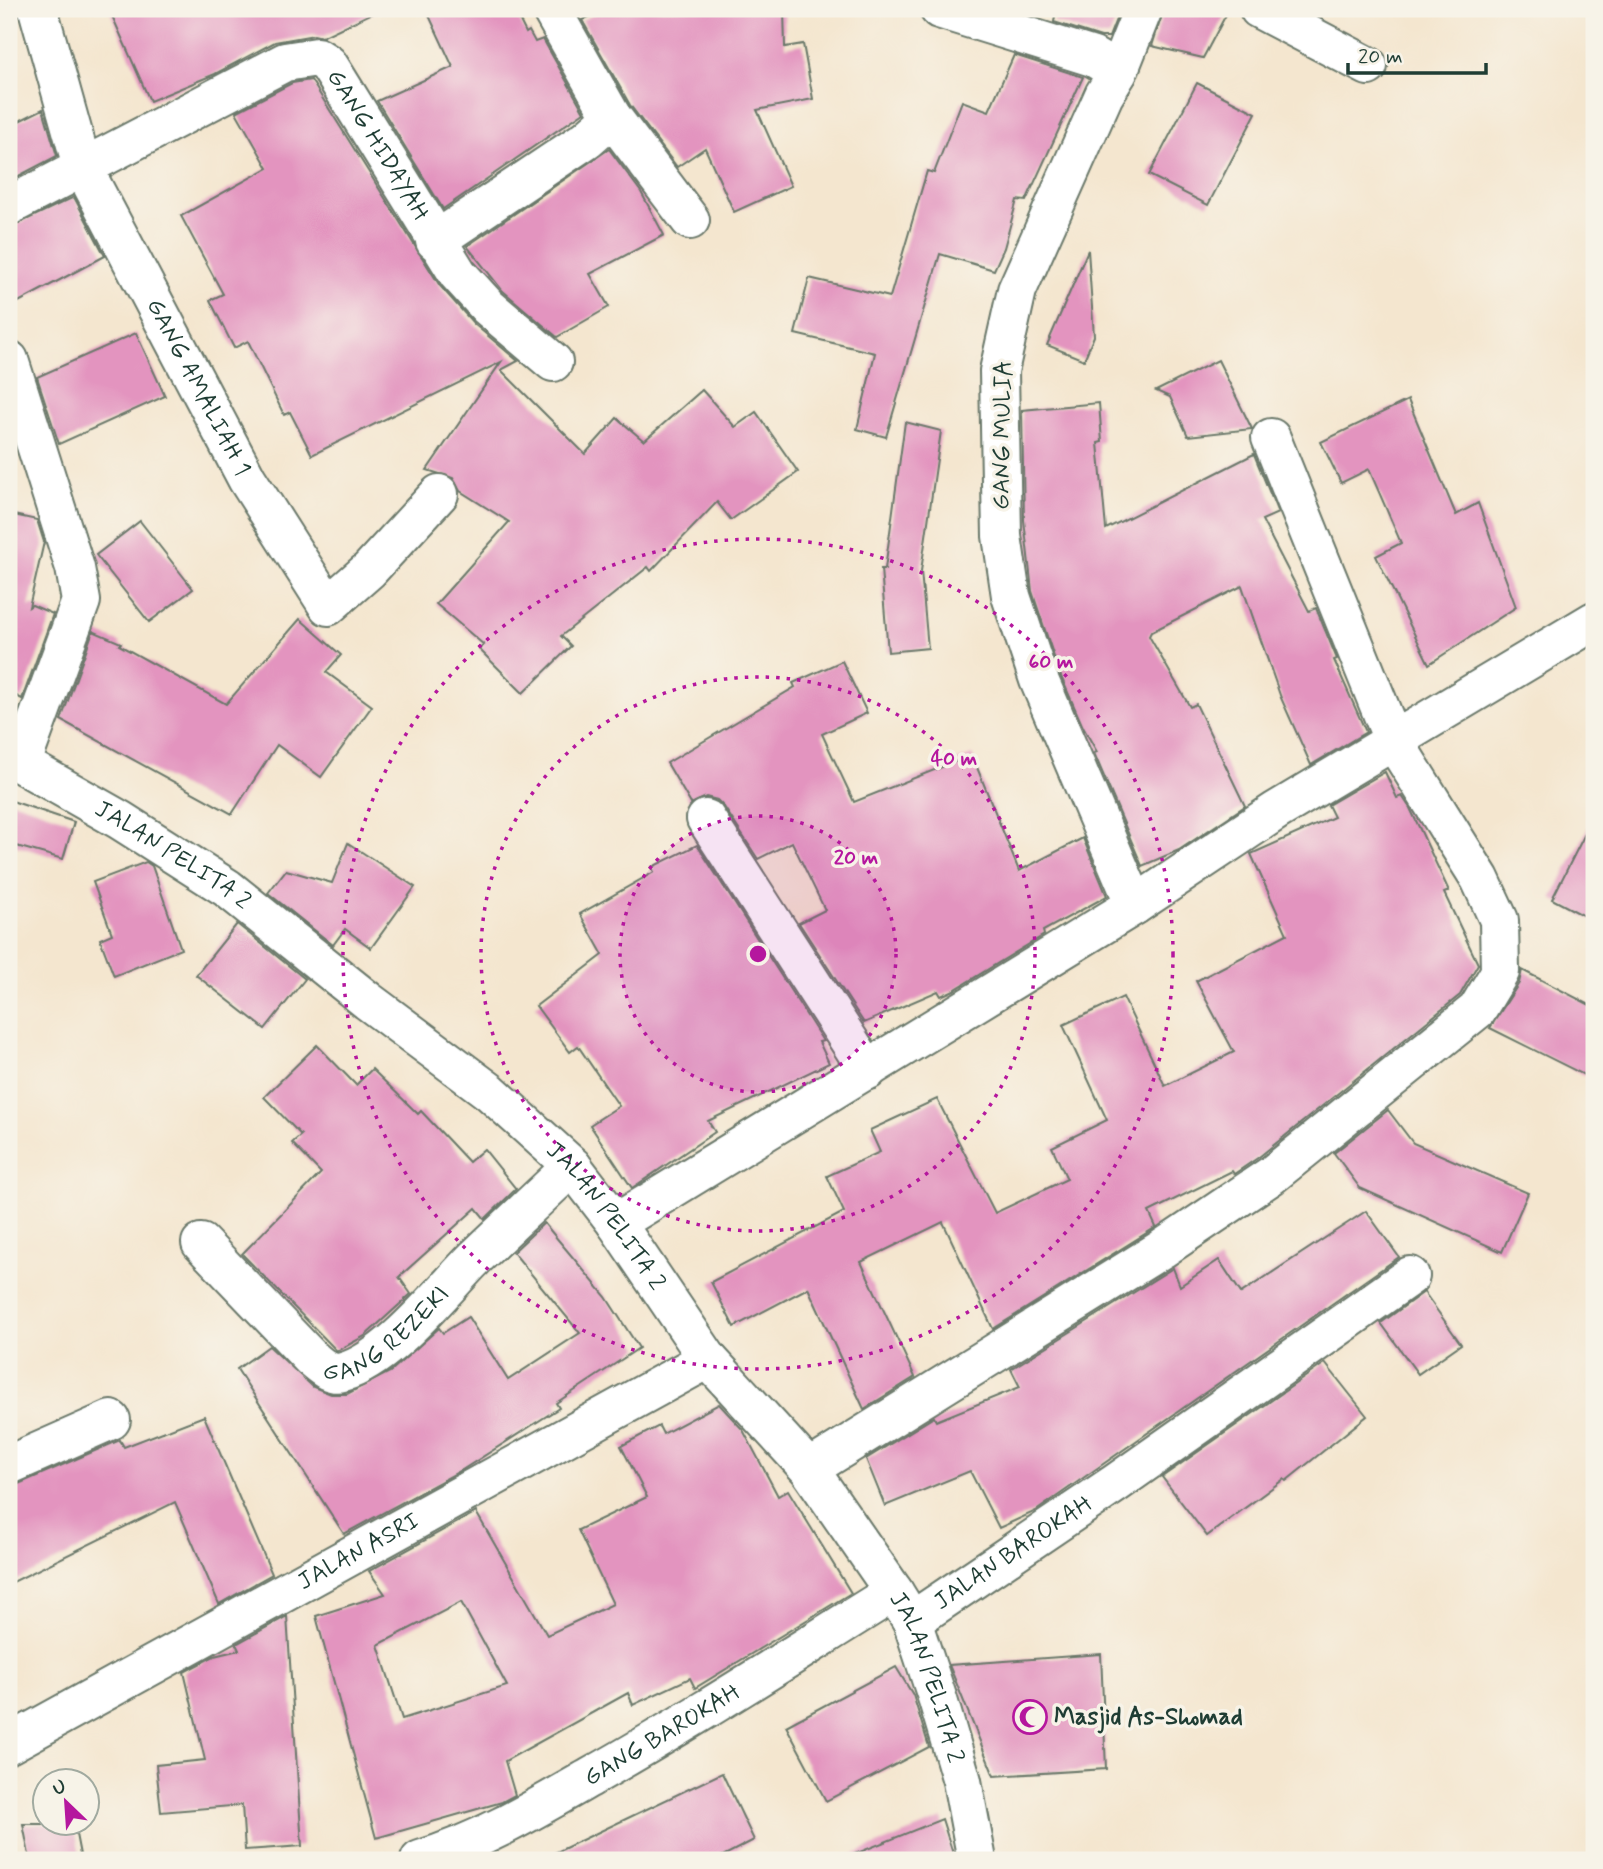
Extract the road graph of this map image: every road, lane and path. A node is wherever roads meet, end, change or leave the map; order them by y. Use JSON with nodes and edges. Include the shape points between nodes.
{"nodes":[{"id":1,"x":38,"y":9,"type":"edge"},
{"id":2,"x":551,"y":9,"type":"edge"},
{"id":3,"x":939,"y":9,"type":"edge"},
{"id":4,"x":1143,"y":9,"type":"edge"},
{"id":5,"x":1259,"y":9,"type":"edge"},
{"id":6,"x":1368,"y":66,"type":"dead end"},
{"id":7,"x":1118,"y":72,"type":"junction"},
{"id":8,"x":612,"y":117,"type":"junction"},
{"id":9,"x":82,"y":166,"type":"junction"},
{"id":10,"x":9,"y":206,"type":"edge"},
{"id":11,"x":690,"y":220,"type":"dead end"},
{"id":12,"x":435,"y":241,"type":"junction"},
{"id":13,"x":9,"y":360,"type":"edge"},
{"id":14,"x":553,"y":362,"type":"dead end"},
{"id":15,"x":1271,"y":438,"type":"dead end"},
{"id":16,"x":439,"y":494,"type":"dead end"},
{"id":17,"x":1594,"y":621,"type":"edge"},
{"id":18,"x":1392,"y":740,"type":"junction"},
{"id":19,"x":15,"y":759,"type":"edge"},
{"id":20,"x":706,"y":819,"type":"dead end"},
{"id":21,"x":1135,"y":905,"type":"junction"},
{"id":22,"x":868,"y":1070,"type":"junction"},
{"id":23,"x":572,"y":1166,"type":"junction"},
{"id":24,"x":616,"y":1223,"type":"junction"},
{"id":25,"x":201,"y":1243,"type":"dead end"},
{"id":26,"x":1410,"y":1276,"type":"dead end"},
{"id":27,"x":708,"y":1359,"type":"junction"},
{"id":28,"x":111,"y":1420,"type":"dead end"},
{"id":29,"x":9,"y":1465,"type":"edge"},
{"id":30,"x":809,"y":1469,"type":"junction"},
{"id":31,"x":903,"y":1606,"type":"junction"},
{"id":32,"x":9,"y":1744,"type":"edge"},
{"id":33,"x":420,"y":1860,"type":"edge"},
{"id":34,"x":977,"y":1860,"type":"edge"}],
"edges":[{"from":1,"to":9,"type":"street","name":"GANG AMALIAH 1"},
{"from":2,"to":8,"type":"street"},
{"from":3,"to":7,"type":"street","via":[[1093,57]]},
{"from":4,"to":7,"type":"street","name":"GANG MULIA"},
{"from":5,"to":6,"type":"street"},
{"from":7,"to":21,"type":"street","name":"GANG MULIA","via":[[1017,290],[999,371],[1000,476],[1011,596],[1039,680]]},
{"from":8,"to":11,"type":"street"},
{"from":8,"to":12,"type":"street","via":[[587,139]]},
{"from":9,"to":10,"type":"street","name":"GANG HIDAYAH"},
{"from":9,"to":12,"type":"street","name":"GANG HIDAYAH","via":[[285,62],[317,57],[328,64]]},
{"from":9,"to":16,"type":"street","name":"GANG AMALIAH 1","via":[[247,479],[328,606]]},
{"from":12,"to":14,"type":"street","name":"GANG HIDAYAH","via":[[488,307]]},
{"from":13,"to":19,"type":"street","via":[[82,601]]},
{"from":15,"to":18,"type":"street"},
{"from":17,"to":18,"type":"street"},
{"from":18,"to":21,"type":"street"},
{"from":18,"to":30,"type":"street","via":[[1480,879],[1499,920],[1500,972],[1477,1010],[1250,1190],[1162,1250]]},
{"from":19,"to":23,"type":"street","name":"JALAN PELITA 2","via":[[227,888],[490,1092]]},
{"from":20,"to":22,"type":"street"},
{"from":21,"to":22,"type":"street"},
{"from":22,"to":24,"type":"street"},
{"from":23,"to":24,"type":"street","name":"JALAN PELITA 2"},
{"from":23,"to":25,"type":"street","name":"GANG REZEKI","via":[[408,1329],[341,1373],[329,1372],[311,1358]]},
{"from":24,"to":27,"type":"street","name":"JALAN PELITA 2"},
{"from":26,"to":31,"type":"street","name":"JALAN BAROKAH","via":[[1116,1483]]},
{"from":27,"to":30,"type":"street","name":"JALAN PELITA 2"},
{"from":27,"to":32,"type":"street","name":"JALAN ASRI"},
{"from":28,"to":29,"type":"street"},
{"from":30,"to":31,"type":"street","name":"JALAN PELITA 2"},
{"from":31,"to":33,"type":"street","name":"GANG BAROKAH","via":[[538,1807]]},
{"from":31,"to":34,"type":"street","name":"JALAN PELITA 2","via":[[962,1781]]}]}
